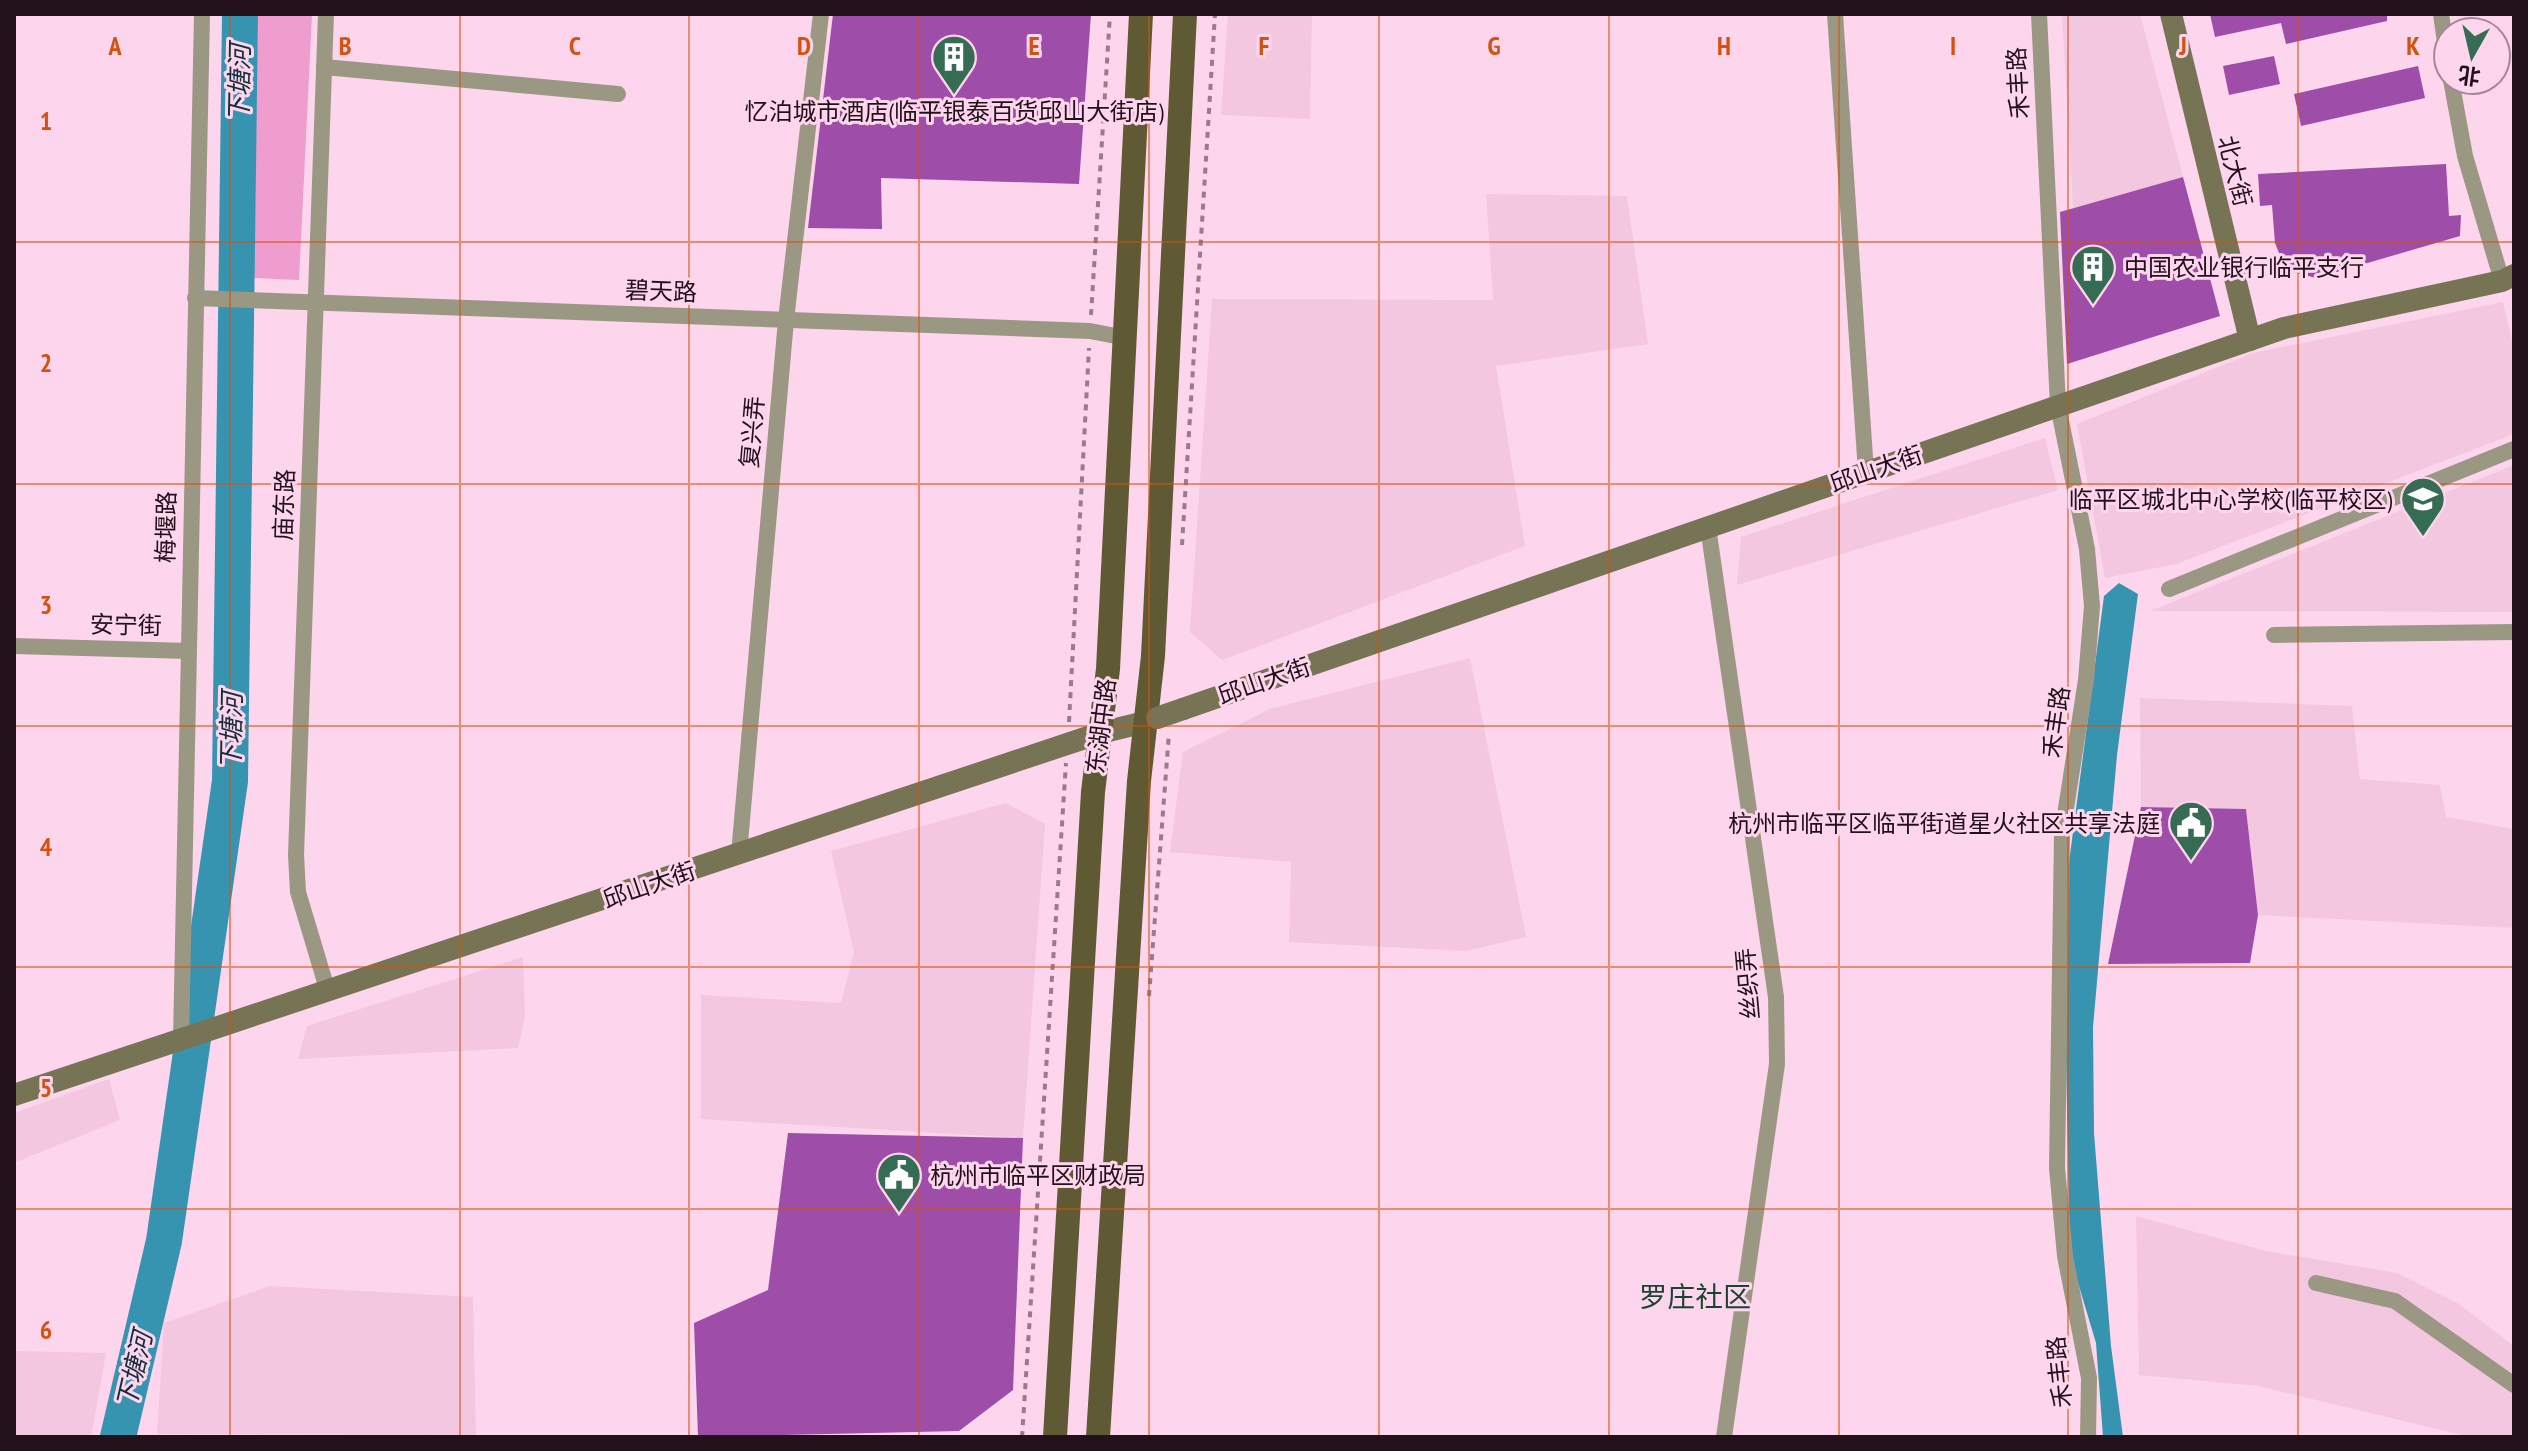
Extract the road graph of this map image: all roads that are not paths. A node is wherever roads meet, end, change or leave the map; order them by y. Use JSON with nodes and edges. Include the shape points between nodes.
{"nodes":[{"id":1,"x":202,"y":14,"type":"edge"},
{"id":2,"x":326,"y":14,"type":"edge"},
{"id":3,"x":821,"y":14,"type":"edge"},
{"id":4,"x":1141,"y":14,"type":"edge"},
{"id":5,"x":1185,"y":14,"type":"edge"},
{"id":6,"x":1835,"y":14,"type":"edge"},
{"id":7,"x":2039,"y":14,"type":"edge"},
{"id":8,"x":2171,"y":14,"type":"edge"},
{"id":9,"x":324,"y":67,"type":"junction"},
{"id":10,"x":618,"y":94,"type":"dead end"},
{"id":11,"x":2454,"y":96,"type":"edge"},
{"id":12,"x":2508,"y":278,"type":"edge"},
{"id":13,"x":195,"y":298,"type":"junction"},
{"id":14,"x":306,"y":302,"type":"junction"},
{"id":15,"x":786,"y":320,"type":"junction"},
{"id":16,"x":1126,"y":338,"type":"junction"},
{"id":17,"x":2250,"y":340,"type":"junction"},
{"id":18,"x":2058,"y":406,"type":"junction"},
{"id":19,"x":2514,"y":449,"type":"edge"},
{"id":20,"x":1866,"y":472,"type":"junction"},
{"id":21,"x":1708,"y":527,"type":"junction"},
{"id":22,"x":2169,"y":589,"type":"dead end"},
{"id":23,"x":2514,"y":632,"type":"edge"},
{"id":24,"x":2274,"y":635,"type":"dead end"},
{"id":25,"x":14,"y":646,"type":"edge"},
{"id":26,"x":188,"y":651,"type":"junction"},
{"id":27,"x":1151,"y":720,"type":"junction"},
{"id":28,"x":1100,"y":733,"type":"junction"},
{"id":29,"x":739,"y":854,"type":"junction"},
{"id":30,"x":328,"y":992,"type":"junction"},
{"id":31,"x":182,"y":1040,"type":"junction"},
{"id":32,"x":14,"y":1095,"type":"edge"},
{"id":33,"x":2316,"y":1283,"type":"dead end"},
{"id":34,"x":2514,"y":1385,"type":"edge"},
{"id":35,"x":1055,"y":1437,"type":"edge"},
{"id":36,"x":1098,"y":1437,"type":"edge"},
{"id":37,"x":1724,"y":1437,"type":"edge"},
{"id":38,"x":2088,"y":1437,"type":"edge"}],
"edges":[{"from":1,"to":13,"type":"street","name":"梅堰路"},
{"from":2,"to":9,"type":"street","name":"庙东路"},
{"from":3,"to":15,"type":"street","name":"复兴弄"},
{"from":4,"to":16,"type":"main road","name":"东湖中路"},
{"from":5,"to":27,"type":"main road","name":"东湖中路"},
{"from":6,"to":20,"type":"street"},
{"from":7,"to":18,"type":"street","name":"禾丰路"},
{"from":8,"to":17,"type":"main road","name":"北大街"},
{"from":9,"to":10,"type":"street"},
{"from":9,"to":14,"type":"street","name":"庙东路"},
{"from":11,"to":12,"type":"street","via":[[2465,156]]},
{"from":12,"to":17,"type":"main road","name":"邱山大街"},
{"from":13,"to":14,"type":"street","name":"碧天路"},
{"from":13,"to":26,"type":"street","name":"梅堰路"},
{"from":14,"to":15,"type":"street","name":"碧天路"},
{"from":14,"to":30,"type":"street","name":"庙东路","via":[[296,855],[298,892]]},
{"from":15,"to":16,"type":"street","name":"碧天路","via":[[1090,331]]},
{"from":15,"to":29,"type":"street","name":"复兴弄"},
{"from":16,"to":28,"type":"main road","name":"东湖中路"},
{"from":17,"to":18,"type":"main road","name":"邱山大街"},
{"from":18,"to":20,"type":"main road","name":"邱山大街"},
{"from":18,"to":38,"type":"street","name":"禾丰路","via":[[2087,549],[2092,606],[2062,834],[2057,1168],[2065,1256],[2089,1378]]},
{"from":19,"to":22,"type":"street"},
{"from":20,"to":21,"type":"main road","name":"邱山大街"},
{"from":21,"to":27,"type":"main road","name":"邱山大街","bridge":true},
{"from":21,"to":37,"type":"street","name":"丝织弄","via":[[1776,997],[1777,1064]]},
{"from":23,"to":24,"type":"street"},
{"from":25,"to":26,"type":"street","name":"安宁街"},
{"from":26,"to":31,"type":"street","name":"梅堰路"},
{"from":27,"to":28,"type":"main road","name":"邱山大街"},
{"from":27,"to":36,"type":"main road","name":"东湖中路"},
{"from":28,"to":29,"type":"main road","name":"邱山大街"},
{"from":28,"to":35,"type":"main road","name":"东湖中路"},
{"from":29,"to":30,"type":"main road","name":"邱山大街"},
{"from":30,"to":31,"type":"main road","name":"邱山大街"},
{"from":31,"to":32,"type":"main road","name":"邱山大街"},
{"from":33,"to":34,"type":"street","via":[[2395,1301]]}]}
